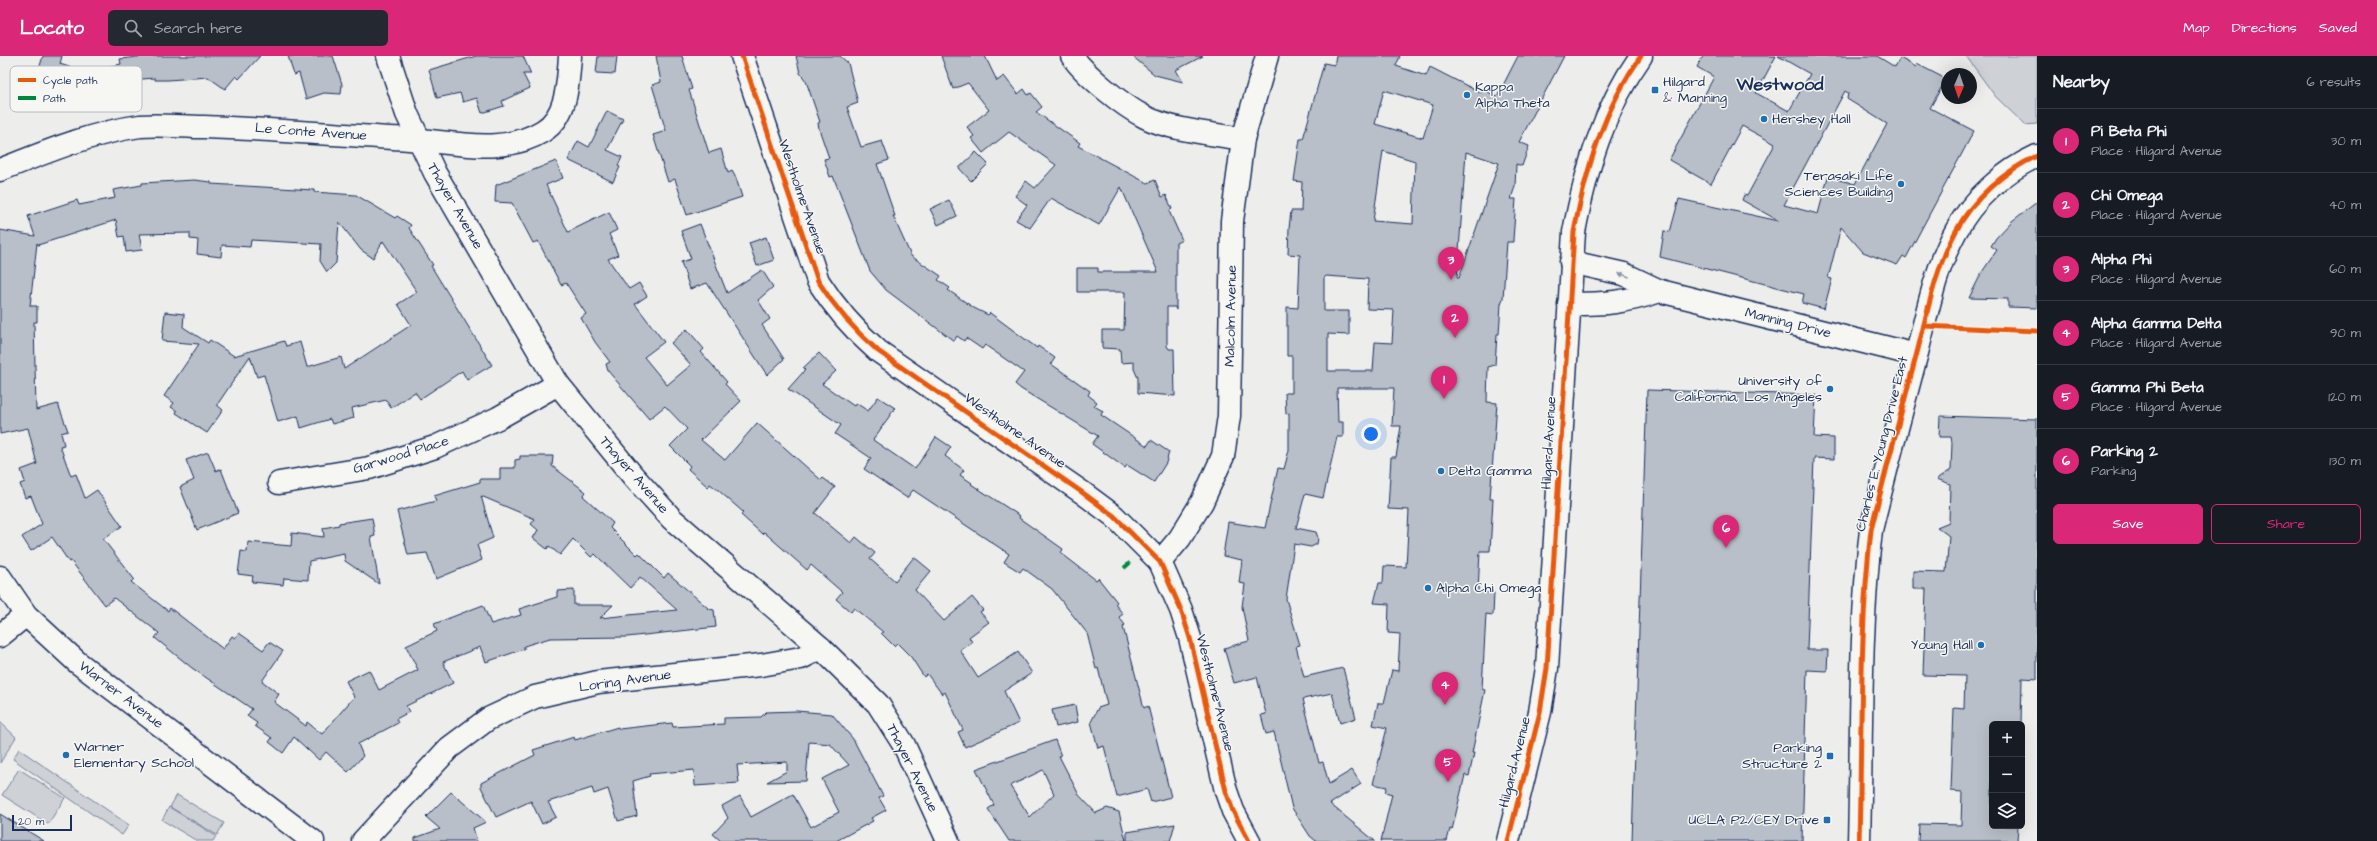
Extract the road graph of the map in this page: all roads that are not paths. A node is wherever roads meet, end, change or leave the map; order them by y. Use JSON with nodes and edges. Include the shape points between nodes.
{"nodes":[{"id":1,"x":388,"y":56,"type":"edge"},
{"id":2,"x":570,"y":56,"type":"edge"},
{"id":3,"x":742,"y":56,"type":"edge"},
{"id":4,"x":1072,"y":56,"type":"edge"},
{"id":5,"x":1267,"y":56,"type":"edge"},
{"id":6,"x":1641,"y":56,"type":"edge"},
{"id":7,"x":1243,"y":139,"type":"junction"},
{"id":8,"x":419,"y":140,"type":"junction"},
{"id":9,"x":2031,"y":159,"type":"edge"},
{"id":10,"x":0,"y":170,"type":"edge"},
{"id":11,"x":1571,"y":262,"type":"junction"},
{"id":12,"x":1660,"y":291,"type":"junction"},
{"id":13,"x":1569,"y":304,"type":"junction"},
{"id":14,"x":1916,"y":355,"type":"junction"},
{"id":15,"x":558,"y":384,"type":"junction"},
{"id":16,"x":279,"y":483,"type":"dead end"},
{"id":17,"x":1160,"y":562,"type":"junction"},
{"id":18,"x":0,"y":577,"type":"edge"},
{"id":19,"x":26,"y":615,"type":"junction"},
{"id":20,"x":0,"y":636,"type":"edge"},
{"id":21,"x":821,"y":648,"type":"junction"},
{"id":22,"x":944,"y":840,"type":"edge"},
{"id":23,"x":313,"y":841,"type":"edge"},
{"id":24,"x":363,"y":841,"type":"edge"},
{"id":25,"x":1248,"y":841,"type":"edge"},
{"id":26,"x":1508,"y":841,"type":"edge"},
{"id":27,"x":1859,"y":841,"type":"edge"}],
"edges":[{"from":1,"to":8,"type":"street","name":"Thayer Avenue","via":[[407,114]]},
{"from":2,"to":8,"type":"street","name":"Le Conte Avenue","via":[[568,87],[560,114],[545,131],[518,143],[484,147]]},
{"from":3,"to":17,"type":"street","name":"Westholme Avenue","via":[[818,281],[834,307],[856,332],[878,351],[1114,516]]},
{"from":4,"to":7,"type":"street","via":[[1102,86],[1145,117],[1182,128]]},
{"from":5,"to":7,"type":"street","name":"Malcolm Avenue"},
{"from":6,"to":11,"type":"street","name":"Hilgard Avenue","via":[[1625,78],[1603,124],[1579,206]]},
{"from":7,"to":17,"type":"street","name":"Malcolm Avenue","via":[[1232,221],[1230,416],[1223,456],[1202,502],[1180,538]]},
{"from":8,"to":10,"type":"street","name":"Le Conte Avenue","via":[[255,128],[141,126],[82,138]]},
{"from":8,"to":15,"type":"street","name":"Thayer Avenue","via":[[435,174]]},
{"from":9,"to":14,"type":"street","name":"Charles E. Young Drive East","via":[[1990,188],[1971,208],[1956,230],[1938,273]]},
{"from":12,"to":11,"type":"street","name":"Manning Drive","one_way":true,"via":[[1624,274]]},
{"from":11,"to":13,"type":"street","name":"Hilgard Avenue"},
{"from":12,"to":13,"type":"street","via":[[1609,304]]},
{"from":12,"to":14,"type":"street","name":"Manning Drive"},
{"from":13,"to":26,"type":"street","name":"Hilgard Avenue","via":[[1547,668],[1540,712]]},
{"from":14,"to":27,"type":"street","name":"Charles E. Young Drive East","via":[[1871,530],[1864,617]]},
{"from":15,"to":16,"type":"street","name":"Garwood Place","via":[[498,418],[435,447],[369,468]]},
{"from":15,"to":21,"type":"street","name":"Thayer Avenue","via":[[633,476],[672,519]]},
{"from":17,"to":25,"type":"street","name":"Westholme Avenue","via":[[1190,638],[1226,791]]},
{"from":18,"to":19,"type":"street","name":"Warner Avenue"},
{"from":19,"to":20,"type":"street"},
{"from":19,"to":23,"type":"street","name":"Warner Avenue","via":[[77,662]]},
{"from":21,"to":22,"type":"street","name":"Thayer Avenue","via":[[878,704],[904,745]]},
{"from":21,"to":24,"type":"street","name":"Loring Avenue","via":[[801,658],[761,665],[598,682],[535,697],[488,719],[449,748]]}]}
